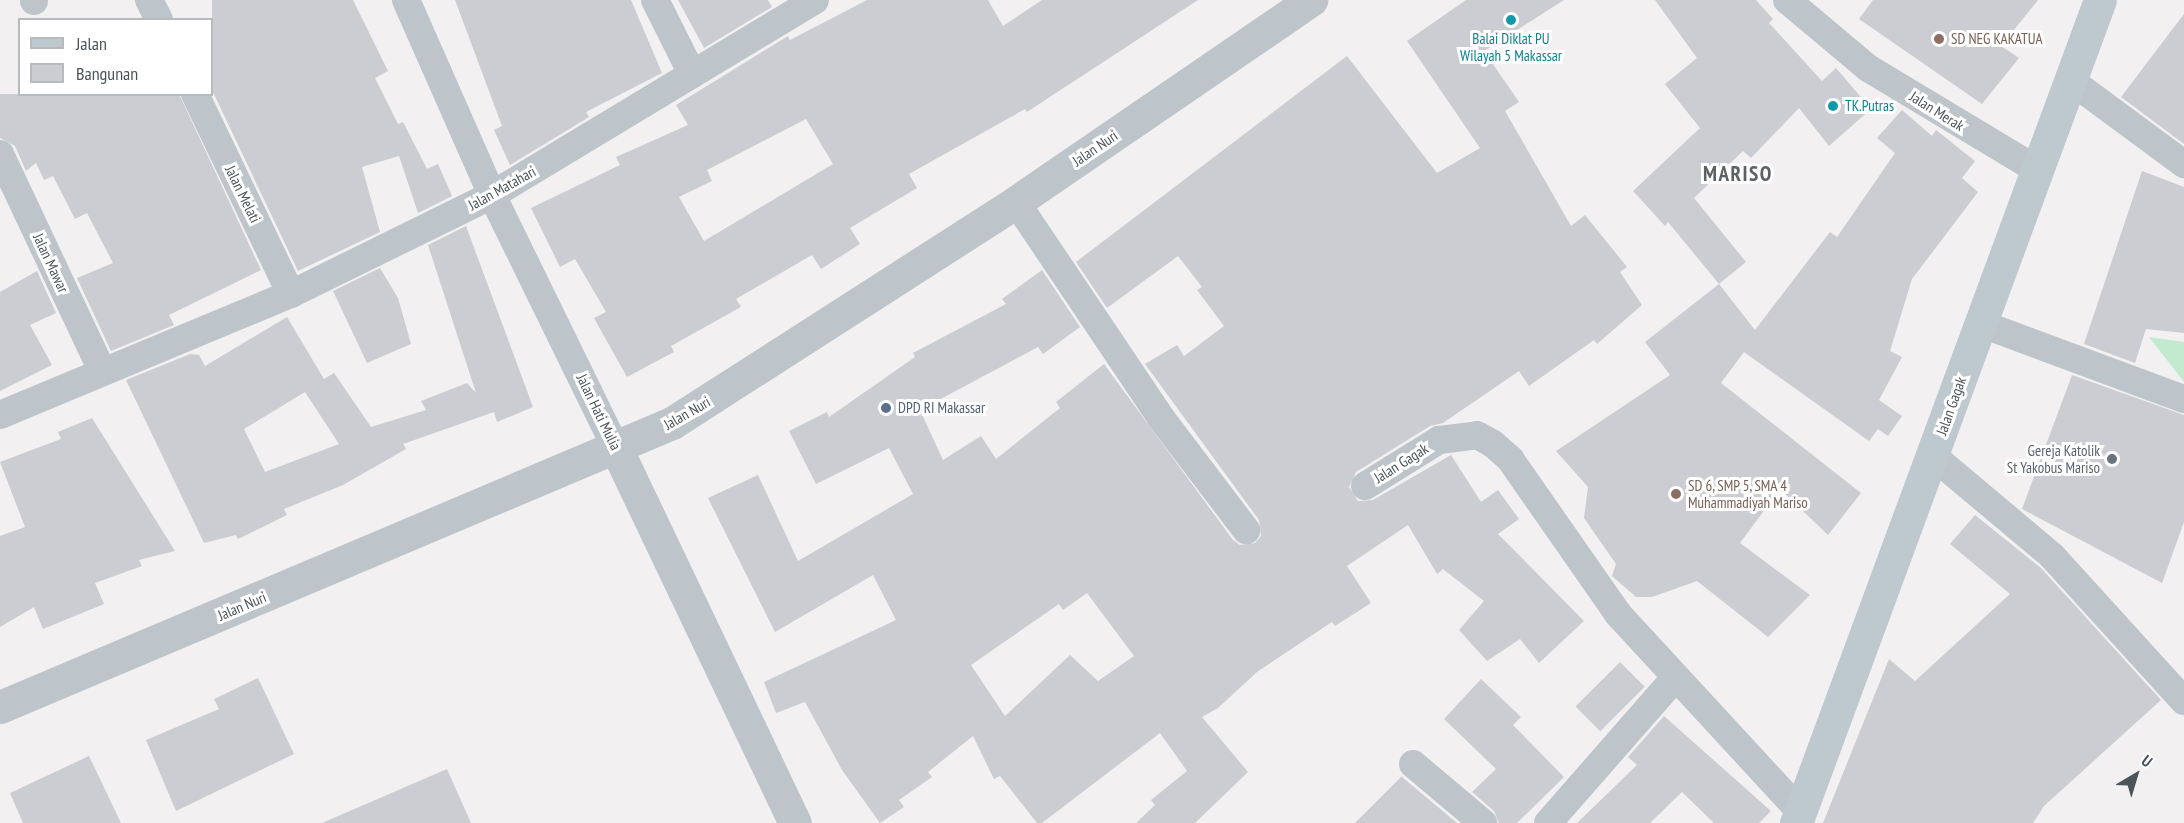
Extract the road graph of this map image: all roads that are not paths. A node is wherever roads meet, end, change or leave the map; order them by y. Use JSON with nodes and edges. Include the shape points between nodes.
{"nodes":[{"id":1,"x":149,"y":0,"type":"edge"},
{"id":2,"x":406,"y":0,"type":"edge"},
{"id":3,"x":655,"y":0,"type":"edge"},
{"id":4,"x":815,"y":0,"type":"edge"},
{"id":5,"x":1311,"y":0,"type":"edge"},
{"id":6,"x":1787,"y":0,"type":"edge"},
{"id":7,"x":2100,"y":0,"type":"edge"},
{"id":8,"x":158,"y":18,"type":"edge"},
{"id":9,"x":692,"y":74,"type":"junction"},
{"id":10,"x":2070,"y":80,"type":"junction"},
{"id":11,"x":196,"y":96,"type":"edge"},
{"id":12,"x":0,"y":154,"type":"edge"},
{"id":13,"x":2184,"y":164,"type":"edge"},
{"id":14,"x":2036,"y":169,"type":"junction"},
{"id":15,"x":492,"y":195,"type":"junction"},
{"id":16,"x":1016,"y":202,"type":"junction"},
{"id":17,"x":291,"y":294,"type":"junction"},
{"id":18,"x":1982,"y":324,"type":"junction"},
{"id":19,"x":102,"y":371,"type":"junction"},
{"id":20,"x":2184,"y":399,"type":"edge"},
{"id":21,"x":0,"y":415,"type":"edge"},
{"id":22,"x":617,"y":450,"type":"junction"},
{"id":23,"x":1933,"y":456,"type":"junction"},
{"id":24,"x":1365,"y":486,"type":"dead end"},
{"id":25,"x":1246,"y":530,"type":"dead end"},
{"id":26,"x":1675,"y":678,"type":"junction"},
{"id":27,"x":2184,"y":701,"type":"edge"},
{"id":28,"x":0,"y":707,"type":"edge"},
{"id":29,"x":1413,"y":764,"type":"dead end"},
{"id":30,"x":1798,"y":817,"type":"edge"},
{"id":31,"x":795,"y":823,"type":"edge"},
{"id":32,"x":1483,"y":823,"type":"edge"},
{"id":33,"x":1548,"y":823,"type":"edge"}],
"edges":[{"from":1,"to":8,"type":"street"},
{"from":2,"to":15,"type":"street","name":"Jalan Hati Mulia"},
{"from":3,"to":9,"type":"street"},
{"from":4,"to":9,"type":"street","name":"Jalan Matahari"},
{"from":5,"to":16,"type":"street","name":"Jalan Nuri"},
{"from":6,"to":14,"type":"street","name":"Jalan Merak","via":[[1869,68]]},
{"from":7,"to":10,"type":"main road","name":"Jalan Gagak"},
{"from":9,"to":15,"type":"street","name":"Jalan Matahari"},
{"from":10,"to":13,"type":"street"},
{"from":10,"to":14,"type":"main road","name":"Jalan Gagak"},
{"from":11,"to":17,"type":"street","name":"Jalan Melati"},
{"from":12,"to":19,"type":"street","name":"Jalan Mawar"},
{"from":14,"to":18,"type":"main road","name":"Jalan Gagak"},
{"from":15,"to":17,"type":"street","name":"Jalan Matahari"},
{"from":15,"to":22,"type":"street","name":"Jalan Hati Mulia"},
{"from":16,"to":22,"type":"street","name":"Jalan Nuri","via":[[792,349],[672,423]]},
{"from":16,"to":25,"type":"street","via":[[1161,418]]},
{"from":17,"to":19,"type":"street","name":"Jalan Matahari"},
{"from":18,"to":20,"type":"street"},
{"from":18,"to":23,"type":"main road","name":"Jalan Gagak"},
{"from":19,"to":21,"type":"street","name":"Jalan Matahari"},
{"from":22,"to":28,"type":"street","name":"Jalan Nuri"},
{"from":22,"to":31,"type":"street","name":"Jalan Hati Mulia"},
{"from":23,"to":27,"type":"street","via":[[2052,556]]},
{"from":23,"to":30,"type":"main road","name":"Jalan Gagak"},
{"from":24,"to":26,"type":"street","name":"Jalan Gagak","via":[[1439,440],[1477,435],[1493,444],[1510,459],[1618,614]]},
{"from":26,"to":30,"type":"street","name":"Jalan Gagak"},
{"from":26,"to":33,"type":"street"},
{"from":29,"to":32,"type":"street"}]}
